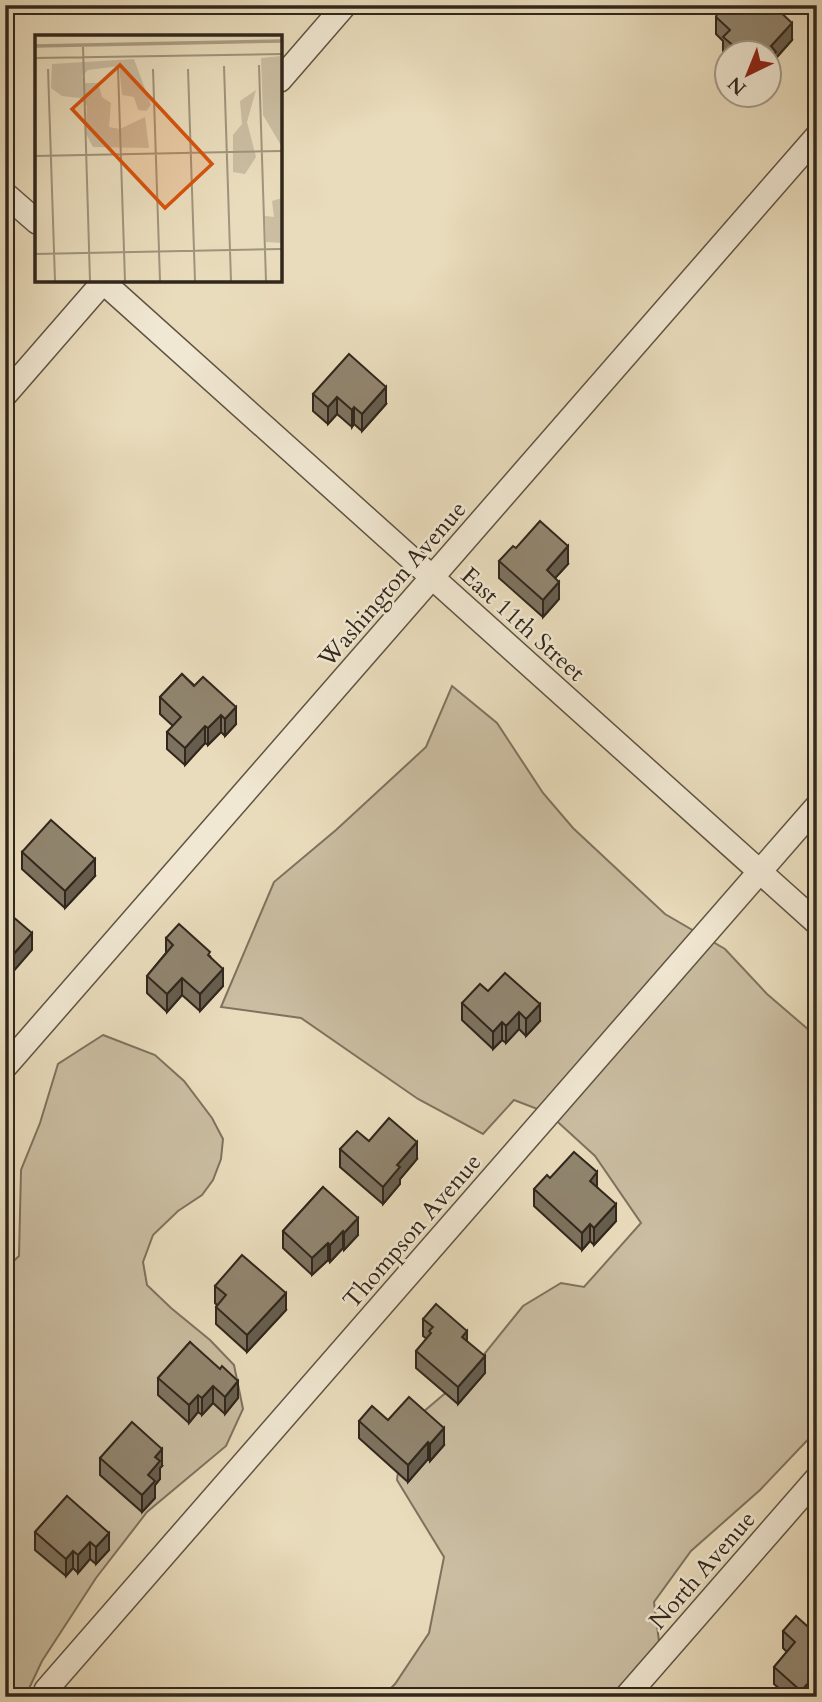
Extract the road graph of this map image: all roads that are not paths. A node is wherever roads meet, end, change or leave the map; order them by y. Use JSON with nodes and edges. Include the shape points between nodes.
{"nodes":[{"id":1,"x":345,"y":5,"type":"edge"},
{"id":2,"x":282,"y":78,"type":"edge"},
{"id":3,"x":817,"y":136,"type":"edge"},
{"id":4,"x":5,"y":194,"type":"edge"},
{"id":5,"x":35,"y":220,"type":"edge"},
{"id":6,"x":102,"y":282,"type":"edge"},
{"id":7,"x":104,"y":282,"type":"edge"},
{"id":8,"x":5,"y":394,"type":"edge"},
{"id":9,"x":432,"y":578,"type":"junction"},
{"id":10,"x":817,"y":806,"type":"edge"},
{"id":11,"x":760,"y":872,"type":"junction"},
{"id":12,"x":817,"y":923,"type":"edge"},
{"id":13,"x":5,"y":1066,"type":"edge"},
{"id":14,"x":817,"y":1478,"type":"edge"},
{"id":15,"x":47,"y":1690,"type":"dead end"},
{"id":16,"x":626,"y":1697,"type":"edge"}],
"edges":[{"from":1,"to":2,"type":"street"},
{"from":3,"to":9,"type":"street","name":"Washington Avenue"},
{"from":4,"to":5,"type":"street"},
{"from":6,"to":8,"type":"street"},
{"from":7,"to":9,"type":"street","name":"East 11th Street"},
{"from":9,"to":11,"type":"street","name":"East 11th Street"},
{"from":9,"to":13,"type":"street","name":"Washington Avenue"},
{"from":10,"to":11,"type":"street","name":"Thompson Avenue"},
{"from":11,"to":12,"type":"street","name":"East 11th Street"},
{"from":11,"to":15,"type":"street","name":"Thompson Avenue"},
{"from":14,"to":16,"type":"street","name":"North Avenue"}]}
